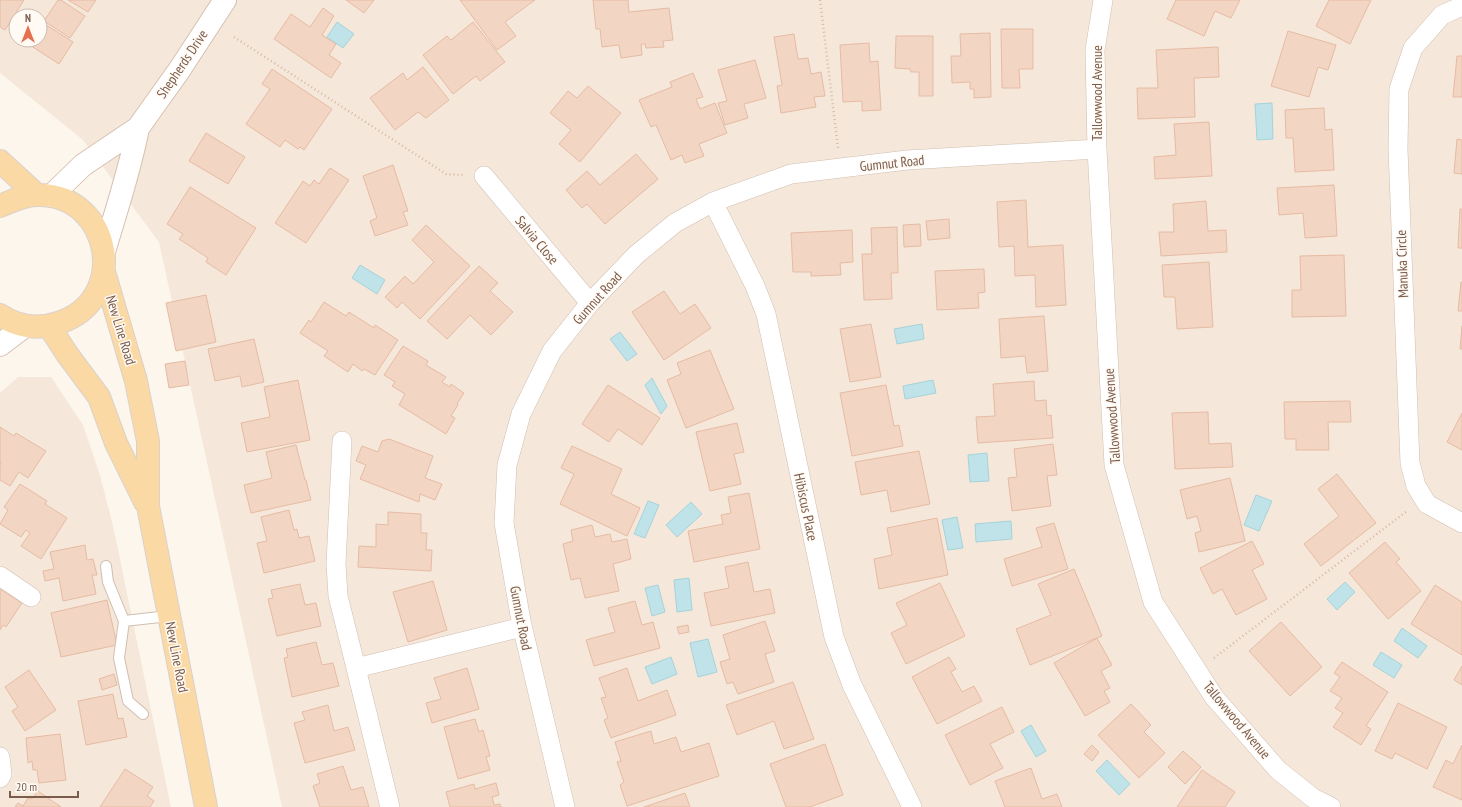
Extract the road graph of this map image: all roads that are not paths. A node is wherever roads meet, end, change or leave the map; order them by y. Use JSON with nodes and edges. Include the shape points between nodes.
{"nodes":[{"id":1,"x":225,"y":0,"type":"edge"},
{"id":2,"x":1103,"y":0,"type":"edge"},
{"id":3,"x":1462,"y":6,"type":"edge"},
{"id":4,"x":138,"y":128,"type":"junction"},
{"id":5,"x":1097,"y":149,"type":"junction"},
{"id":6,"x":0,"y":161,"type":"edge"},
{"id":7,"x":484,"y":176,"type":"road end"},
{"id":8,"x":44,"y":195,"type":"junction"},
{"id":9,"x":713,"y":202,"type":"junction"},
{"id":10,"x":0,"y":206,"type":"edge"},
{"id":11,"x":104,"y":262,"type":"junction"},
{"id":12,"x":590,"y":303,"type":"junction"},
{"id":13,"x":0,"y":315,"type":"edge"},
{"id":14,"x":25,"y":326,"type":"junction"},
{"id":15,"x":49,"y":326,"type":"junction"},
{"id":16,"x":0,"y":345,"type":"edge"},
{"id":17,"x":342,"y":441,"type":"dead end"},
{"id":18,"x":148,"y":506,"type":"junction"},
{"id":19,"x":1462,"y":523,"type":"edge"},
{"id":20,"x":106,"y":566,"type":"dead end"},
{"id":21,"x":0,"y":576,"type":"edge"},
{"id":22,"x":31,"y":597,"type":"dead end"},
{"id":23,"x":169,"y":616,"type":"junction"},
{"id":24,"x":124,"y":621,"type":"junction"},
{"id":25,"x":522,"y":627,"type":"junction"},
{"id":26,"x":356,"y":668,"type":"junction"},
{"id":27,"x":143,"y":714,"type":"dead end"},
{"id":28,"x":0,"y":757,"type":"edge"},
{"id":29,"x":0,"y":778,"type":"edge"},
{"id":30,"x":1310,"y":802,"type":"edge"},
{"id":31,"x":206,"y":807,"type":"edge"},
{"id":32,"x":390,"y":807,"type":"edge"},
{"id":33,"x":565,"y":807,"type":"edge"},
{"id":34,"x":912,"y":807,"type":"edge"},
{"id":35,"x":1331,"y":807,"type":"edge"}],
"edges":[{"from":1,"to":4,"type":"main road","name":"Shepherds Drive"},
{"from":2,"to":5,"type":"street","name":"Tallowwood Avenue","via":[[1095,50]]},
{"from":3,"to":19,"type":"street","name":"Manuka Circle","via":[[1442,15],[1413,48],[1399,89],[1398,149],[1410,464],[1416,486],[1426,504]]},
{"from":4,"to":8,"type":"main road","name":"Shepherds Drive"},
{"from":4,"to":11,"type":"main road","name":"Shepherds Drive"},
{"from":5,"to":9,"type":"street","name":"Gumnut Road","via":[[907,160],[791,174]]},
{"from":5,"to":30,"type":"street","name":"Tallowwood Avenue","via":[[1114,465],[1153,602],[1214,697],[1278,770]]},
{"from":6,"to":8,"type":"main road"},
{"from":7,"to":12,"type":"street","name":"Salvia Close"},
{"from":8,"to":10,"type":"main road","via":[[17,198]]},
{"from":8,"to":11,"type":"main road","name":"New Line Road","via":[[70,202],[87,215],[98,232]]},
{"from":9,"to":12,"type":"street","name":"Gumnut Road","via":[[675,223],[636,255]]},
{"from":9,"to":34,"type":"street","name":"Hibiscus Place","via":[[755,286],[766,314],[834,637],[852,685]]},
{"from":11,"to":15,"type":"main road","via":[[97,292],[85,308],[68,320]]},
{"from":11,"to":18,"type":"main road","name":"New Line Road","via":[[136,381],[148,442]]},
{"from":12,"to":25,"type":"street","name":"Gumnut Road","via":[[552,351],[521,414],[507,465],[504,523]]},
{"from":13,"to":14,"type":"main road"},
{"from":14,"to":15,"type":"main road"},
{"from":14,"to":16,"type":"main road"},
{"from":15,"to":18,"type":"main road","name":"New Line Road","via":[[99,397],[116,443]]},
{"from":17,"to":26,"type":"street","via":[[336,564],[338,596]]},
{"from":18,"to":23,"type":"main road","name":"New Line Road"},
{"from":20,"to":24,"type":"lane","via":[[108,582]]},
{"from":21,"to":22,"type":"street"},
{"from":23,"to":24,"type":"lane"},
{"from":23,"to":31,"type":"main road","name":"New Line Road"},
{"from":24,"to":27,"type":"lane","via":[[119,658],[126,694],[128,700]]},
{"from":25,"to":26,"type":"street"},
{"from":25,"to":33,"type":"street","name":"Gumnut Road"},
{"from":26,"to":32,"type":"street"},
{"from":28,"to":29,"type":"street"},
{"from":30,"to":35,"type":"street","name":"Tallowwood Avenue"}]}
